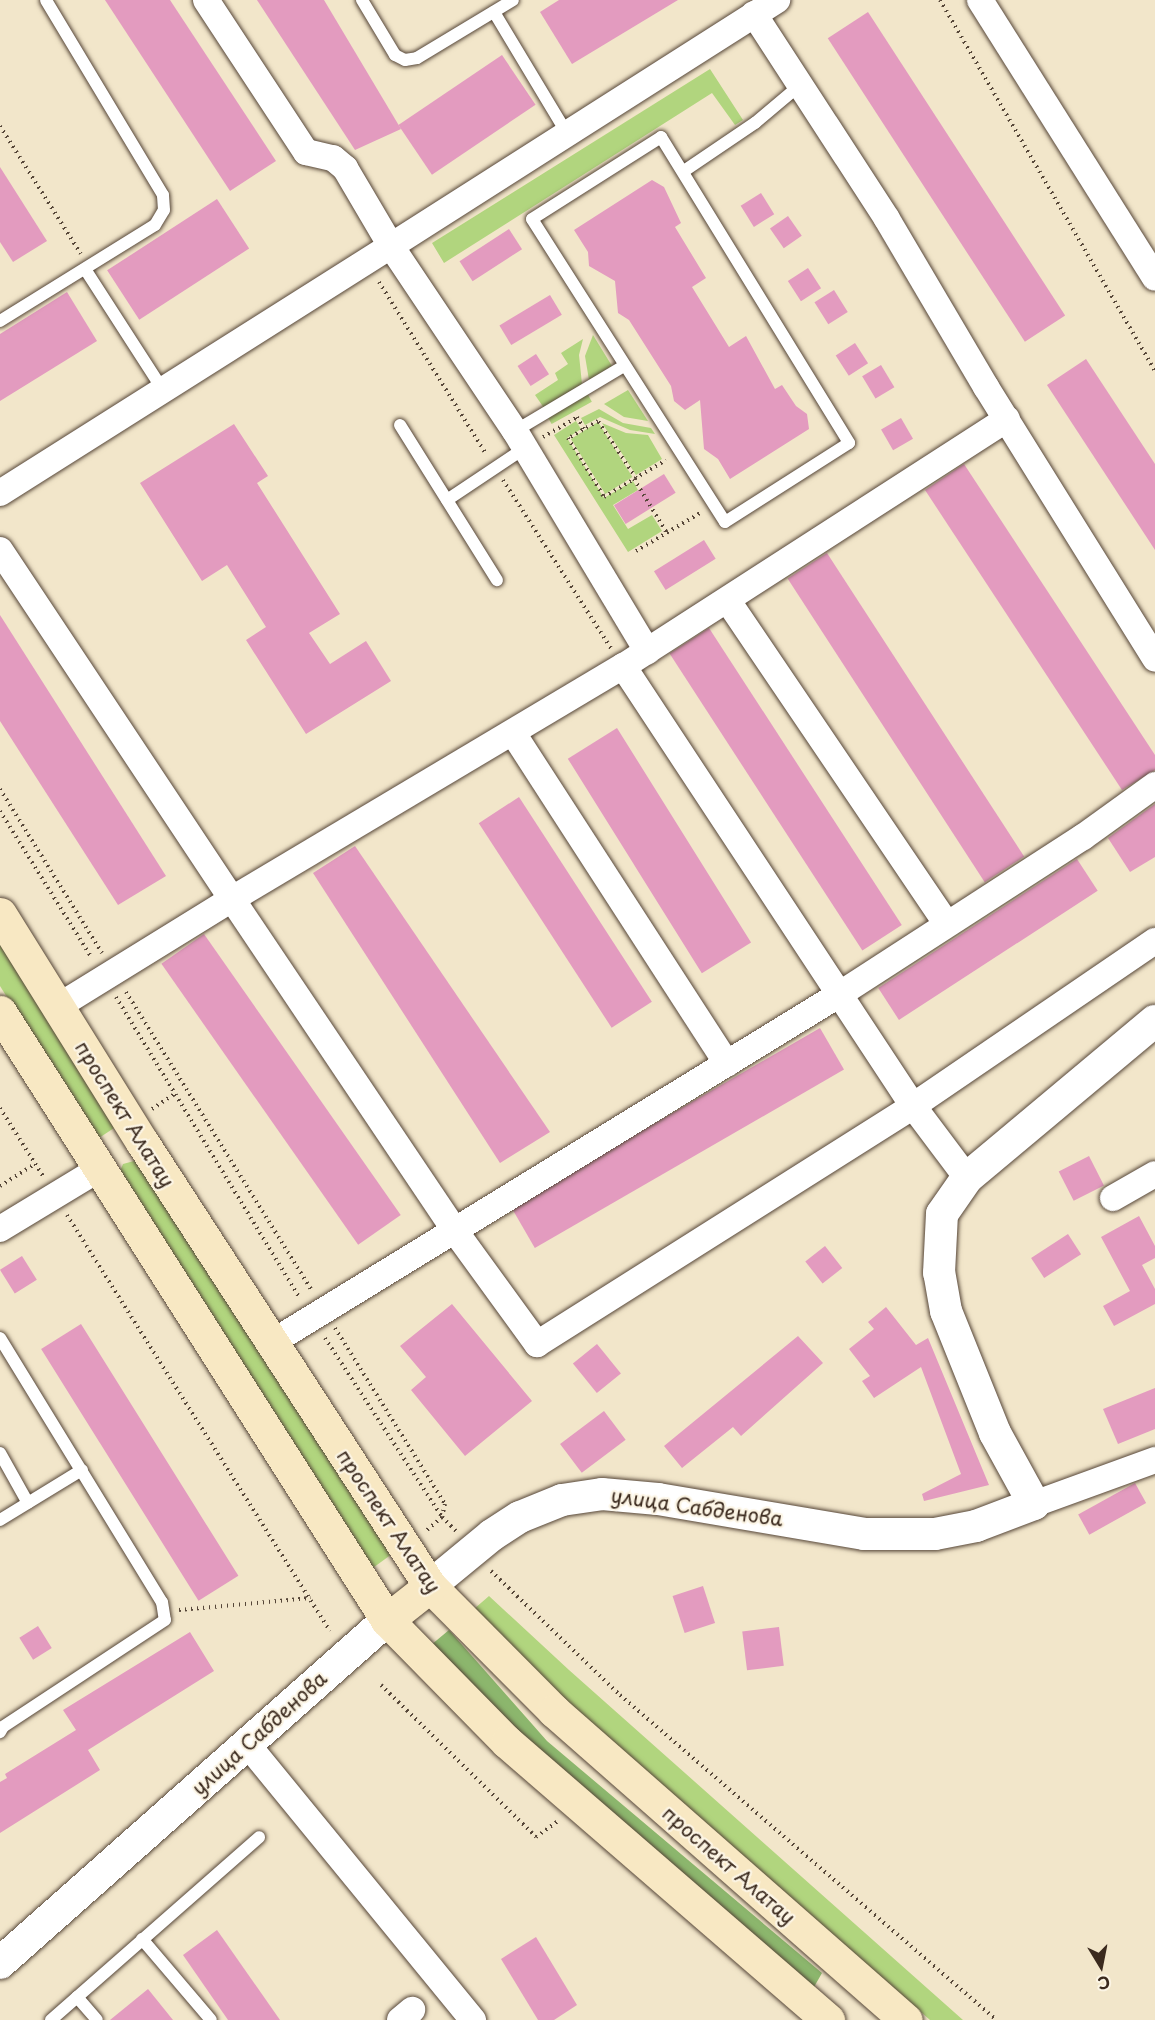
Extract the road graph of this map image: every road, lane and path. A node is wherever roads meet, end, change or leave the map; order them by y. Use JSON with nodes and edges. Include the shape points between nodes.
{"nodes":[{"id":1,"x":46,"y":0,"type":"edge"},
{"id":2,"x":206,"y":0,"type":"edge"},
{"id":3,"x":362,"y":0,"type":"edge"},
{"id":4,"x":513,"y":0,"type":"edge"},
{"id":5,"x":777,"y":0,"type":"edge"},
{"id":6,"x":940,"y":0,"type":"edge"},
{"id":7,"x":980,"y":0,"type":"edge"},
{"id":8,"x":494,"y":12,"type":"junction"},
{"id":9,"x":754,"y":14,"type":"junction"},
{"id":10,"x":800,"y":86,"type":"junction"},
{"id":11,"x":0,"y":126,"type":"edge"},
{"id":12,"x":568,"y":135,"type":"junction"},
{"id":13,"x":684,"y":171,"type":"junction"},
{"id":14,"x":391,"y":246,"type":"junction"},
{"id":15,"x":85,"y":269,"type":"junction"},
{"id":16,"x":1155,"y":278,"type":"edge"},
{"id":17,"x":0,"y":321,"type":"edge"},
{"id":18,"x":624,"y":366,"type":"junction"},
{"id":19,"x":1155,"y":371,"type":"edge"},
{"id":20,"x":163,"y":390,"type":"junction"},
{"id":21,"x":585,"y":412,"type":"dead end"},
{"id":22,"x":577,"y":417,"type":"junction"},
{"id":23,"x":1007,"y":419,"type":"junction"},
{"id":24,"x":400,"y":425,"type":"dead end"},
{"id":25,"x":584,"y":429,"type":"junction"},
{"id":26,"x":525,"y":441,"type":"junction"},
{"id":27,"x":679,"y":452,"type":"junction"},
{"id":28,"x":635,"y":479,"type":"junction"},
{"id":29,"x":0,"y":493,"type":"edge"},
{"id":30,"x":447,"y":500,"type":"junction"},
{"id":31,"x":713,"y":504,"type":"junction"},
{"id":32,"x":667,"y":533,"type":"junction"},
{"id":33,"x":0,"y":550,"type":"edge"},
{"id":34,"x":636,"y":551,"type":"dead end"},
{"id":35,"x":497,"y":580,"type":"dead end"},
{"id":36,"x":728,"y":601,"type":"junction"},
{"id":37,"x":647,"y":651,"type":"junction"},
{"id":38,"x":1155,"y":659,"type":"edge"},
{"id":39,"x":623,"y":666,"type":"junction"},
{"id":40,"x":513,"y":733,"type":"junction"},
{"id":41,"x":1155,"y":785,"type":"edge"},
{"id":42,"x":0,"y":789,"type":"edge"},
{"id":43,"x":0,"y":811,"type":"edge"},
{"id":44,"x":232,"y":899,"type":"junction"},
{"id":45,"x":0,"y":914,"type":"edge"},
{"id":46,"x":946,"y":923,"type":"junction"},
{"id":47,"x":1155,"y":941,"type":"edge"},
{"id":48,"x":108,"y":974,"type":"junction"},
{"id":49,"x":840,"y":994,"type":"junction"},
{"id":50,"x":57,"y":1007,"type":"junction"},
{"id":51,"x":0,"y":1012,"type":"edge"},
{"id":52,"x":1155,"y":1021,"type":"edge"},
{"id":53,"x":727,"y":1064,"type":"junction"},
{"id":54,"x":176,"y":1093,"type":"junction"},
{"id":55,"x":913,"y":1106,"type":"junction"},
{"id":56,"x":0,"y":1108,"type":"edge"},
{"id":57,"x":143,"y":1128,"type":"junction"},
{"id":58,"x":35,"y":1164,"type":"junction"},
{"id":59,"x":99,"y":1169,"type":"junction"},
{"id":60,"x":1155,"y":1174,"type":"edge"},
{"id":61,"x":967,"y":1178,"type":"junction"},
{"id":62,"x":0,"y":1186,"type":"edge"},
{"id":63,"x":55,"y":1196,"type":"junction"},
{"id":64,"x":1113,"y":1198,"type":"dead end"},
{"id":65,"x":0,"y":1229,"type":"edge"},
{"id":66,"x":455,"y":1231,"type":"junction"},
{"id":67,"x":319,"y":1315,"type":"junction"},
{"id":68,"x":0,"y":1338,"type":"edge"},
{"id":69,"x":271,"y":1343,"type":"junction"},
{"id":70,"x":0,"y":1454,"type":"edge"},
{"id":71,"x":1155,"y":1460,"type":"edge"},
{"id":72,"x":81,"y":1470,"type":"junction"},
{"id":73,"x":28,"y":1503,"type":"junction"},
{"id":74,"x":1034,"y":1504,"type":"junction"},
{"id":75,"x":442,"y":1517,"type":"junction"},
{"id":76,"x":0,"y":1520,"type":"edge"},
{"id":77,"x":464,"y":1539,"type":"dead end"},
{"id":78,"x":484,"y":1564,"type":"dead end"},
{"id":79,"x":429,"y":1586,"type":"junction"},
{"id":80,"x":310,"y":1598,"type":"junction"},
{"id":81,"x":164,"y":1612,"type":"junction"},
{"id":82,"x":387,"y":1620,"type":"junction"},
{"id":83,"x":330,"y":1631,"type":"dead end"},
{"id":84,"x":381,"y":1685,"type":"dead end"},
{"id":85,"x":1,"y":1727,"type":"edge"},
{"id":86,"x":247,"y":1744,"type":"junction"},
{"id":87,"x":568,"y":1827,"type":"dead end"},
{"id":88,"x":259,"y":1837,"type":"dead end"},
{"id":89,"x":142,"y":1940,"type":"junction"},
{"id":90,"x":0,"y":1963,"type":"edge"},
{"id":91,"x":846,"y":1968,"type":"junction"},
{"id":92,"x":77,"y":1997,"type":"junction"},
{"id":93,"x":821,"y":2014,"type":"edge"},
{"id":94,"x":51,"y":2020,"type":"edge"},
{"id":95,"x":97,"y":2020,"type":"edge"},
{"id":96,"x":211,"y":2020,"type":"edge"},
{"id":97,"x":474,"y":2020,"type":"edge"},
{"id":98,"x":906,"y":2020,"type":"edge"},
{"id":99,"x":996,"y":2020,"type":"edge"}],
"edges":[{"from":1,"to":15,"type":"lane","via":[[163,195],[164,210],[154,225]]},
{"from":2,"to":14,"type":"street","via":[[306,152],[333,158],[345,168],[359,185]]},
{"from":3,"to":8,"type":"lane","via":[[395,56],[405,60],[417,58]]},
{"from":4,"to":8,"type":"lane"},
{"from":5,"to":9,"type":"street"},
{"from":6,"to":19,"type":"path"},
{"from":7,"to":16,"type":"street"},
{"from":8,"to":12,"type":"lane"},
{"from":9,"to":10,"type":"street"},
{"from":9,"to":12,"type":"street"},
{"from":10,"to":13,"type":"lane","via":[[755,123]]},
{"from":10,"to":23,"type":"street","via":[[887,219]]},
{"from":11,"to":15,"type":"path","via":[[81,254]]},
{"from":12,"to":14,"type":"street"},
{"from":13,"to":18,"type":"lane","via":[[661,137],[532,219]]},
{"from":13,"to":31,"type":"lane","via":[[849,443],[724,522]]},
{"from":14,"to":20,"type":"street"},
{"from":14,"to":26,"type":"street"},
{"from":15,"to":17,"type":"lane"},
{"from":15,"to":20,"type":"lane"},
{"from":18,"to":26,"type":"lane"},
{"from":18,"to":27,"type":"lane"},
{"from":20,"to":29,"type":"street"},
{"from":21,"to":22,"type":"path"},
{"from":22,"to":25,"type":"path"},
{"from":22,"to":26,"type":"path"},
{"from":23,"to":36,"type":"street"},
{"from":23,"to":38,"type":"street"},
{"from":24,"to":30,"type":"lane"},
{"from":25,"to":28,"type":"path","via":[[598,421]]},
{"from":25,"to":28,"type":"path","via":[[568,438],[604,497]]},
{"from":26,"to":30,"type":"lane"},
{"from":26,"to":37,"type":"street"},
{"from":27,"to":28,"type":"path"},
{"from":27,"to":31,"type":"lane"},
{"from":28,"to":32,"type":"path"},
{"from":30,"to":35,"type":"lane"},
{"from":31,"to":32,"type":"path"},
{"from":32,"to":34,"type":"path"},
{"from":33,"to":44,"type":"street"},
{"from":36,"to":37,"type":"street"},
{"from":36,"to":46,"type":"street"},
{"from":37,"to":39,"type":"street"},
{"from":39,"to":40,"type":"street"},
{"from":39,"to":49,"type":"street"},
{"from":40,"to":44,"type":"street"},
{"from":40,"to":53,"type":"street"},
{"from":41,"to":46,"type":"street","via":[[1083,837]]},
{"from":42,"to":48,"type":"path"},
{"from":43,"to":48,"type":"path"},
{"from":44,"to":48,"type":"street"},
{"from":44,"to":66,"type":"street"},
{"from":45,"to":50,"type":"main road","name":"проспект Алатау"},
{"from":46,"to":49,"type":"street"},
{"from":47,"to":55,"type":"street"},
{"from":48,"to":50,"type":"street"},
{"from":48,"to":54,"type":"path"},
{"from":48,"to":67,"type":"path"},
{"from":49,"to":53,"type":"street"},
{"from":49,"to":55,"type":"street"},
{"from":50,"to":57,"type":"main road","name":"проспект Алатау"},
{"from":51,"to":59,"type":"main road"},
{"from":52,"to":61,"type":"street"},
{"from":53,"to":66,"type":"street"},
{"from":54,"to":57,"type":"path"},
{"from":54,"to":67,"type":"path"},
{"from":55,"to":61,"type":"street"},
{"from":55,"to":66,"type":"street","via":[[537,1344]]},
{"from":56,"to":58,"type":"path"},
{"from":57,"to":59,"type":"main road"},
{"from":57,"to":69,"type":"main road","name":"проспект Алатау"},
{"from":58,"to":62,"type":"path"},
{"from":58,"to":63,"type":"path"},
{"from":59,"to":63,"type":"street"},
{"from":59,"to":82,"type":"main road"},
{"from":60,"to":64,"type":"street"},
{"from":61,"to":74,"type":"street","via":[[942,1214],[938,1237],[946,1311],[995,1433]]},
{"from":63,"to":65,"type":"street"},
{"from":63,"to":80,"type":"path"},
{"from":66,"to":67,"type":"street"},
{"from":67,"to":69,"type":"street"},
{"from":67,"to":75,"type":"path"},
{"from":67,"to":75,"type":"path","via":[[445,1504]]},
{"from":68,"to":72,"type":"lane"},
{"from":69,"to":79,"type":"main road","name":"проспект Алатау"},
{"from":70,"to":73,"type":"lane"},
{"from":71,"to":74,"type":"street","name":"улица Сабденова"},
{"from":72,"to":73,"type":"lane"},
{"from":72,"to":81,"type":"lane","via":[[162,1602]]},
{"from":73,"to":76,"type":"lane"},
{"from":74,"to":79,"type":"street","name":"улица Сабденова","via":[[976,1526],[935,1534],[864,1534],[658,1499],[602,1494],[562,1500],[520,1517],[492,1534]]},
{"from":75,"to":77,"type":"path"},
{"from":78,"to":99,"type":"path","via":[[620,1695]]},
{"from":79,"to":82,"type":"main road","name":"улица Сабденова"},
{"from":79,"to":91,"type":"main road","name":"проспект Алатау","via":[[554,1711]]},
{"from":80,"to":81,"type":"path"},
{"from":80,"to":83,"type":"path"},
{"from":81,"to":85,"type":"lane","via":[[165,1620]]},
{"from":82,"to":86,"type":"street","name":"улица Сабденова"},
{"from":82,"to":93,"type":"main road","via":[[507,1742]]},
{"from":84,"to":87,"type":"path","via":[[536,1838],[560,1820]]},
{"from":86,"to":90,"type":"street","name":"улица Сабденова"},
{"from":86,"to":97,"type":"street"},
{"from":88,"to":89,"type":"lane"},
{"from":89,"to":92,"type":"lane"},
{"from":89,"to":96,"type":"lane"},
{"from":91,"to":93,"type":"main road"},
{"from":91,"to":98,"type":"main road","name":"проспект Алатау"},
{"from":92,"to":94,"type":"lane"},
{"from":92,"to":95,"type":"lane"}]}
